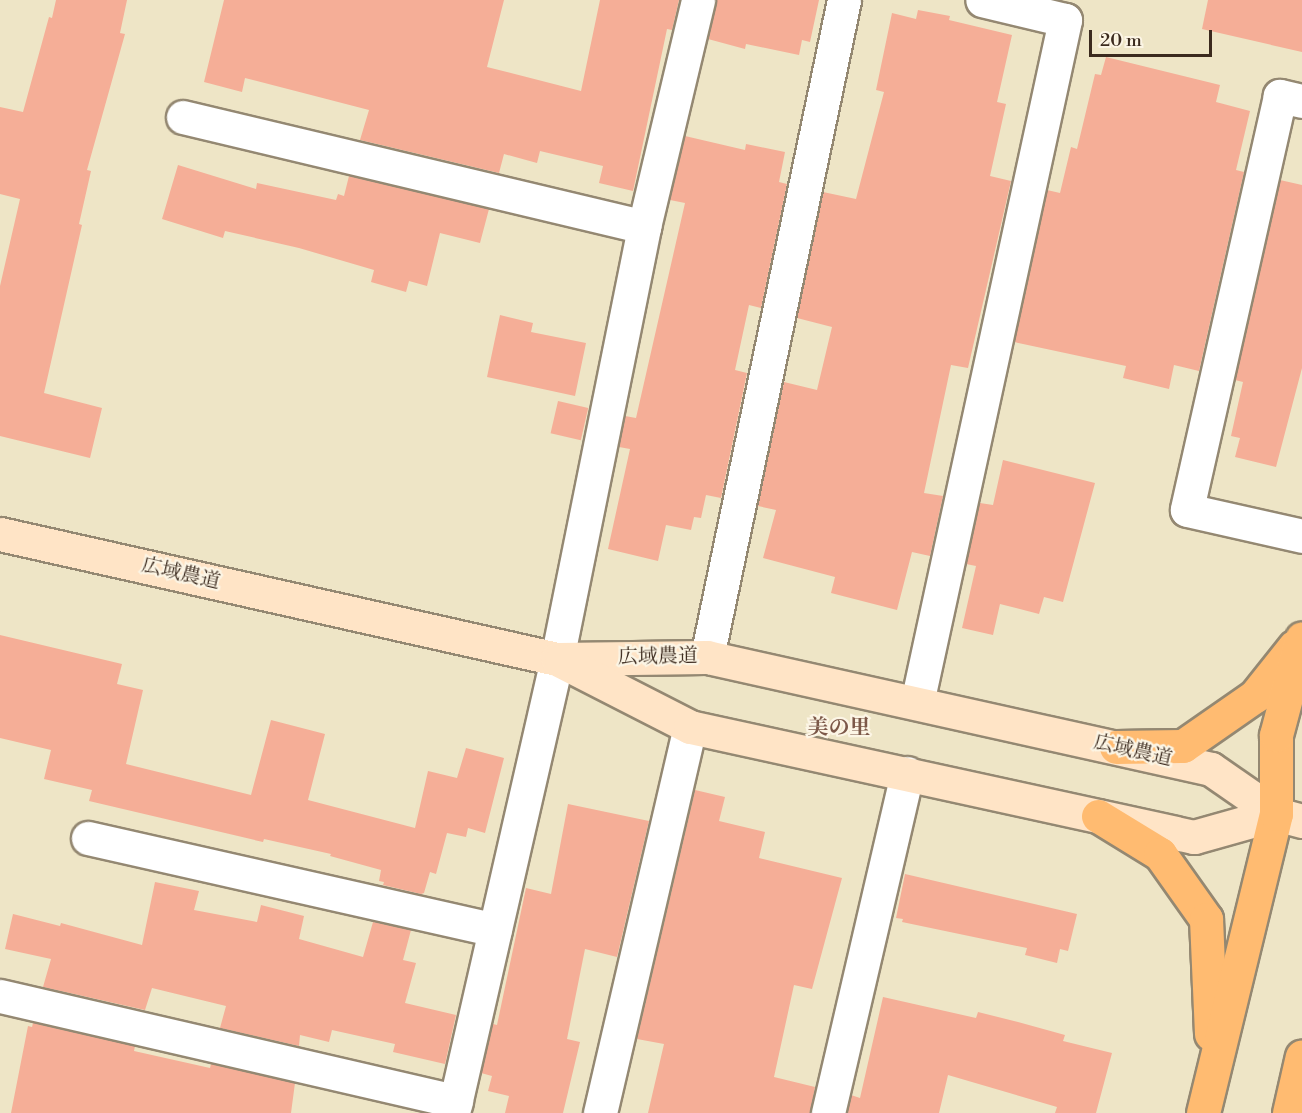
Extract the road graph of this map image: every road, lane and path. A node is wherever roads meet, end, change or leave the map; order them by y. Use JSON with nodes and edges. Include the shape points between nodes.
{"nodes":[{"id":1,"x":698,"y":0,"type":"edge"},
{"id":2,"x":844,"y":0,"type":"edge"},
{"id":3,"x":982,"y":0,"type":"edge"},
{"id":4,"x":1302,"y":101,"type":"edge"},
{"id":5,"x":183,"y":117,"type":"dead end"},
{"id":6,"x":644,"y":227,"type":"junction"},
{"id":7,"x":0,"y":534,"type":"edge"},
{"id":8,"x":1302,"y":536,"type":"edge"},
{"id":9,"x":1302,"y":637,"type":"edge"},
{"id":10,"x":707,"y":657,"type":"junction"},
{"id":11,"x":557,"y":659,"type":"junction"},
{"id":12,"x":917,"y":703,"type":"junction"},
{"id":13,"x":690,"y":727,"type":"junction"},
{"id":14,"x":1116,"y":747,"type":"junction"},
{"id":15,"x":907,"y":773,"type":"junction"},
{"id":16,"x":1098,"y":816,"type":"junction"},
{"id":17,"x":1289,"y":818,"type":"edge"},
{"id":18,"x":88,"y":838,"type":"dead end"},
{"id":19,"x":495,"y":930,"type":"junction"},
{"id":20,"x":0,"y":996,"type":"edge"},
{"id":21,"x":1302,"y":1056,"type":"edge"},
{"id":22,"x":1212,"y":1075,"type":"junction"},
{"id":23,"x":455,"y":1107,"type":"edge"},
{"id":24,"x":600,"y":1113,"type":"edge"},
{"id":25,"x":828,"y":1113,"type":"edge"},
{"id":26,"x":1203,"y":1113,"type":"edge"},
{"id":27,"x":1289,"y":1113,"type":"edge"}],
"edges":[{"from":1,"to":6,"type":"street"},
{"from":2,"to":10,"type":"street"},
{"from":3,"to":12,"type":"street","via":[[1065,20]]},
{"from":4,"to":8,"type":"street","via":[[1280,96],[1187,510]]},
{"from":5,"to":6,"type":"street"},
{"from":6,"to":11,"type":"street"},
{"from":7,"to":11,"type":"street","name":"広域農道"},
{"from":9,"to":14,"type":"highway","via":[[1255,696],[1183,746]]},
{"from":9,"to":17,"type":"highway","via":[[1276,735]]},
{"from":10,"to":11,"type":"street","name":"広域農道"},
{"from":10,"to":12,"type":"street","name":"広域農道"},
{"from":11,"to":13,"type":"street"},
{"from":11,"to":19,"type":"street"},
{"from":12,"to":14,"type":"street","name":"広域農道"},
{"from":13,"to":15,"type":"street"},
{"from":13,"to":24,"type":"street"},
{"from":14,"to":17,"type":"street","name":"広域農道","via":[[1211,769]]},
{"from":15,"to":16,"type":"street"},
{"from":15,"to":25,"type":"street"},
{"from":16,"to":17,"type":"street","via":[[1194,837]]},
{"from":16,"to":22,"type":"highway","via":[[1160,854],[1206,919]]},
{"from":17,"to":22,"type":"highway"},
{"from":18,"to":19,"type":"street"},
{"from":19,"to":23,"type":"street"},
{"from":20,"to":23,"type":"street"},
{"from":21,"to":27,"type":"highway"},
{"from":22,"to":26,"type":"highway"}]}
